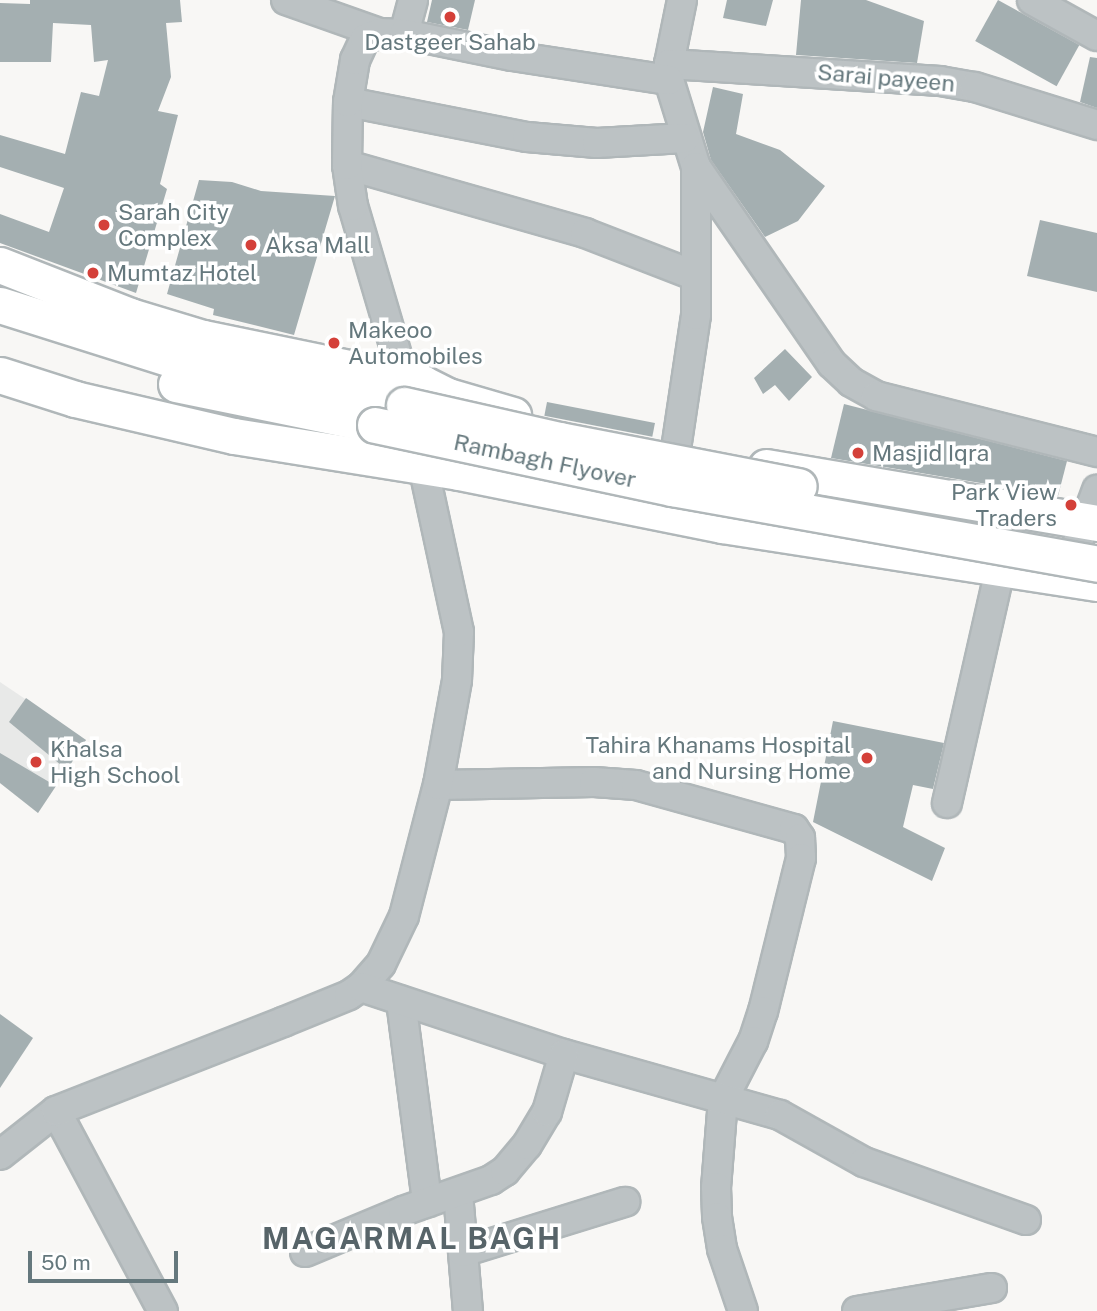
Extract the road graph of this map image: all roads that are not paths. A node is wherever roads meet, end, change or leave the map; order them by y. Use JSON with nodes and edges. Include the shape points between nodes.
{"nodes":[{"id":1,"x":286,"y":0,"type":"edge"},
{"id":2,"x":413,"y":0,"type":"edge"},
{"id":3,"x":1032,"y":0,"type":"edge"},
{"id":4,"x":674,"y":2,"type":"edge"},
{"id":5,"x":392,"y":34,"type":"junction"},
{"id":6,"x":1097,"y":36,"type":"edge"},
{"id":7,"x":669,"y":72,"type":"junction"},
{"id":8,"x":348,"y":103,"type":"junction"},
{"id":9,"x":1097,"y":125,"type":"edge"},
{"id":10,"x":685,"y":138,"type":"junction"},
{"id":11,"x":347,"y":165,"type":"junction"},
{"id":12,"x":696,"y":167,"type":"junction"},
{"id":13,"x":0,"y":265,"type":"edge"},
{"id":14,"x":696,"y":276,"type":"junction"},
{"id":15,"x":0,"y":305,"type":"edge"},
{"id":16,"x":0,"y":327,"type":"edge"},
{"id":17,"x":0,"y":374,"type":"edge"},
{"id":18,"x":405,"y":379,"type":"junction"},
{"id":19,"x":676,"y":449,"type":"junction"},
{"id":20,"x":1097,"y":452,"type":"edge"},
{"id":21,"x":422,"y":466,"type":"junction"},
{"id":22,"x":1094,"y":519,"type":"edge"},
{"id":23,"x":1097,"y":564,"type":"edge"},
{"id":24,"x":999,"y":570,"type":"junction"},
{"id":25,"x":1081,"y":582,"type":"edge"},
{"id":26,"x":438,"y":785,"type":"junction"},
{"id":27,"x":947,"y":803,"type":"dead end"},
{"id":28,"x":361,"y":987,"type":"junction"},
{"id":29,"x":401,"y":1001,"type":"junction"},
{"id":30,"x":564,"y":1054,"type":"junction"},
{"id":31,"x":723,"y":1099,"type":"junction"},
{"id":32,"x":56,"y":1111,"type":"junction"},
{"id":33,"x":0,"y":1155,"type":"edge"},
{"id":34,"x":458,"y":1193,"type":"junction"},
{"id":35,"x":427,"y":1202,"type":"junction"},
{"id":36,"x":625,"y":1202,"type":"dead end"},
{"id":37,"x":1026,"y":1220,"type":"dead end"},
{"id":38,"x":305,"y":1252,"type":"dead end"},
{"id":39,"x":463,"y":1252,"type":"junction"},
{"id":40,"x":992,"y":1288,"type":"dead end"},
{"id":41,"x":163,"y":1311,"type":"edge"},
{"id":42,"x":468,"y":1311,"type":"edge"},
{"id":43,"x":743,"y":1311,"type":"edge"},
{"id":44,"x":858,"y":1311,"type":"edge"}],
"edges":[{"from":1,"to":5,"type":"street","name":"Sarai payeen"},
{"from":2,"to":5,"type":"street"},
{"from":3,"to":6,"type":"street"},
{"from":4,"to":7,"type":"street"},
{"from":5,"to":7,"type":"street","name":"Sarai payeen","via":[[537,60]]},
{"from":5,"to":8,"type":"street","via":[[365,39]]},
{"from":7,"to":9,"type":"street","name":"Sarai payeen","via":[[940,81],[975,87]]},
{"from":7,"to":10,"type":"street"},
{"from":8,"to":10,"type":"street","via":[[527,137],[597,143]]},
{"from":8,"to":11,"type":"street"},
{"from":10,"to":12,"type":"street"},
{"from":11,"to":14,"type":"street","via":[[584,233]]},
{"from":11,"to":18,"type":"street","via":[[353,206]]},
{"from":12,"to":14,"type":"street"},
{"from":12,"to":20,"type":"street","via":[[832,364],[851,382],[907,405]]},
{"from":13,"to":18,"type":"main road","via":[[130,316],[203,338]]},
{"from":14,"to":19,"type":"street","via":[[696,316]]},
{"from":15,"to":22,"type":"main road","name":"Rambagh Flyover","bridge":true,"via":[[178,361],[674,463]]},
{"from":16,"to":23,"type":"main road","name":"Rambagh Flyover","bridge":true,"via":[[168,383],[672,488]]},
{"from":17,"to":21,"type":"main road","via":[[173,424]]},
{"from":18,"to":19,"type":"main road","via":[[524,418]]},
{"from":18,"to":21,"type":"street"},
{"from":19,"to":22,"type":"main road"},
{"from":21,"to":24,"type":"main road","via":[[722,525]]},
{"from":21,"to":26,"type":"street","via":[[459,632],[457,680]]},
{"from":22,"to":25,"type":"street"},
{"from":24,"to":25,"type":"main road"},
{"from":24,"to":27,"type":"street"},
{"from":26,"to":28,"type":"street","via":[[404,916],[381,964]]},
{"from":26,"to":31,"type":"street","via":[[636,785],[794,828],[803,848],[775,970],[753,1041]]},
{"from":28,"to":29,"type":"street"},
{"from":28,"to":32,"type":"street"},
{"from":29,"to":30,"type":"street"},
{"from":29,"to":35,"type":"street"},
{"from":30,"to":31,"type":"street"},
{"from":30,"to":34,"type":"street","via":[[547,1112],[527,1145],[505,1171]]},
{"from":31,"to":37,"type":"street","via":[[780,1115],[864,1162]]},
{"from":31,"to":43,"type":"street","via":[[717,1217],[722,1250]]},
{"from":32,"to":33,"type":"street"},
{"from":32,"to":41,"type":"street"},
{"from":34,"to":35,"type":"street"},
{"from":34,"to":39,"type":"street"},
{"from":35,"to":38,"type":"street"},
{"from":36,"to":39,"type":"street"},
{"from":39,"to":42,"type":"street"},
{"from":40,"to":44,"type":"street"}]}
